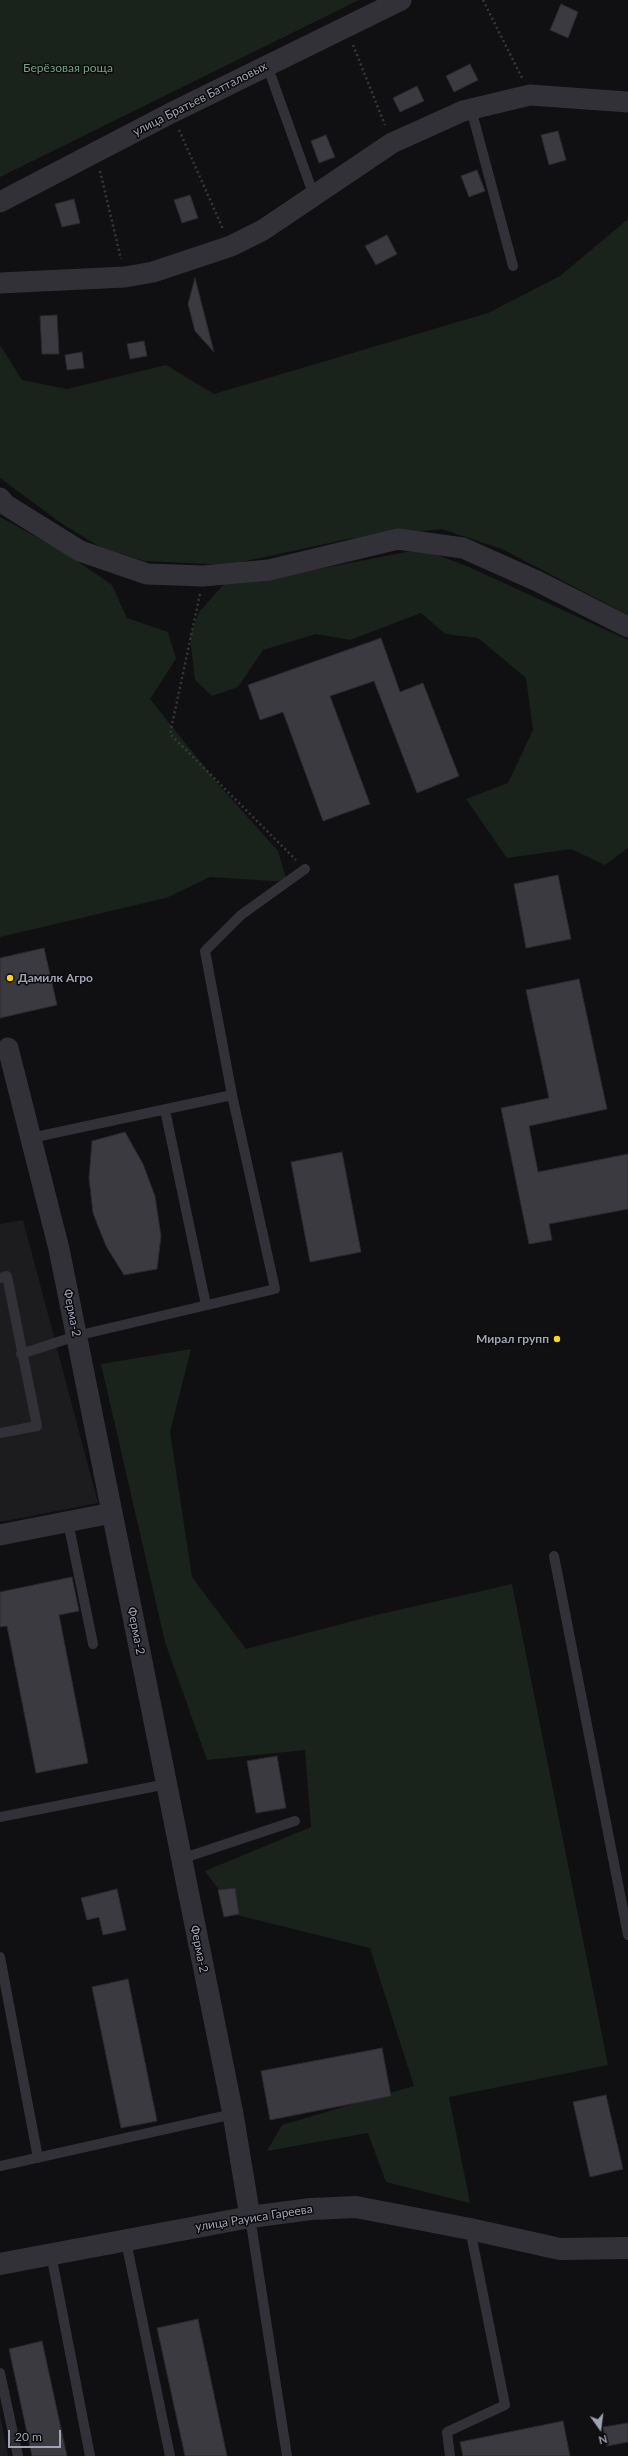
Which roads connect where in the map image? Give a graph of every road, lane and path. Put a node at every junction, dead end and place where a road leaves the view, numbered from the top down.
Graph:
1 (401, 0) edge
2 (483, 0) edge
3 (346, 27) junction
4 (266, 65) junction
5 (530, 95) junction
6 (628, 102) edge
7 (471, 110) junction
8 (171, 113) junction
9 (392, 143) junction
10 (96, 151) junction
11 (314, 196) junction
12 (0, 202) edge
13 (231, 246) junction
14 (513, 266) dead end
15 (125, 277) junction
16 (0, 283) edge
17 (0, 498) edge
18 (203, 576) junction
19 (628, 627) edge
20 (305, 869) joint
21 (8, 1048) dead end
22 (232, 1095) junction
23 (165, 1110) junction
24 (31, 1138) junction
25 (0, 1278) edge
26 (206, 1305) junction
27 (76, 1336) junction
28 (22, 1354) junction
29 (0, 1433) edge
30 (112, 1513) junction
31 (68, 1522) junction
32 (0, 1535) edge
33 (554, 1556) dead end
34 (93, 1644) dead end
35 (167, 1784) junction
36 (0, 1817) edge
37 (295, 1821) dead end
38 (181, 1859) junction
39 (628, 1935) edge
40 (0, 1957) edge
41 (233, 2114) junction
42 (38, 2158) junction
43 (0, 2166) edge
44 (250, 2217) junction
45 (470, 2229) junction
46 (126, 2241) junction
47 (628, 2248) edge
48 (51, 2254) junction
49 (0, 2264) edge
50 (0, 2373) edge
51 (18, 2456) edge
52 (90, 2456) edge
53 (170, 2456) edge
54 (287, 2456) edge
55 (450, 2456) edge

1 - 3 street, улица Братьев Батталовых
2 - 5 path
3 - 4 street, улица Братьев Батталовых
3 - 9 path
4 - 8 street, улица Братьев Батталовых
4 - 11 lane
5 - 6 street
5 - 7 street
7 - 9 street
7 - 14 lane
8 - 10 street, улица Братьев Батталовых
8 - 13 path
9 - 11 street
10 - 12 street, улица Братьев Батталовых
10 - 15 path
11 - 13 street
13 - 15 street
15 - 16 street
17 - 18 street
18 - 19 street
18 - 20 path
20 - 22 lane
21 - 24 street, Ферма-2
22 - 23 lane
22 - 26 lane
23 - 24 lane
23 - 26 lane
24 - 27 street, Ферма-2
25 - 28 lane
26 - 27 lane
27 - 28 lane
27 - 30 street, Ферма-2
28 - 29 lane
30 - 31 street
30 - 35 street, Ферма-2
31 - 32 street
31 - 34 lane
33 - 39 lane
35 - 36 lane
35 - 38 street, Ферма-2
37 - 38 lane
38 - 41 street, Ферма-2
40 - 42 lane
41 - 42 lane
41 - 44 street, Ферма-2
42 - 43 lane
44 - 45 street, улица Рауиса Гареева
44 - 46 street, улица Рауиса Гареева
44 - 54 lane
45 - 47 street, улица Рауиса Гареева
45 - 55 lane
46 - 48 street, улица Рауиса Гареева
46 - 53 lane
48 - 49 street, улица Рауиса Гареева
48 - 52 lane
50 - 51 lane

